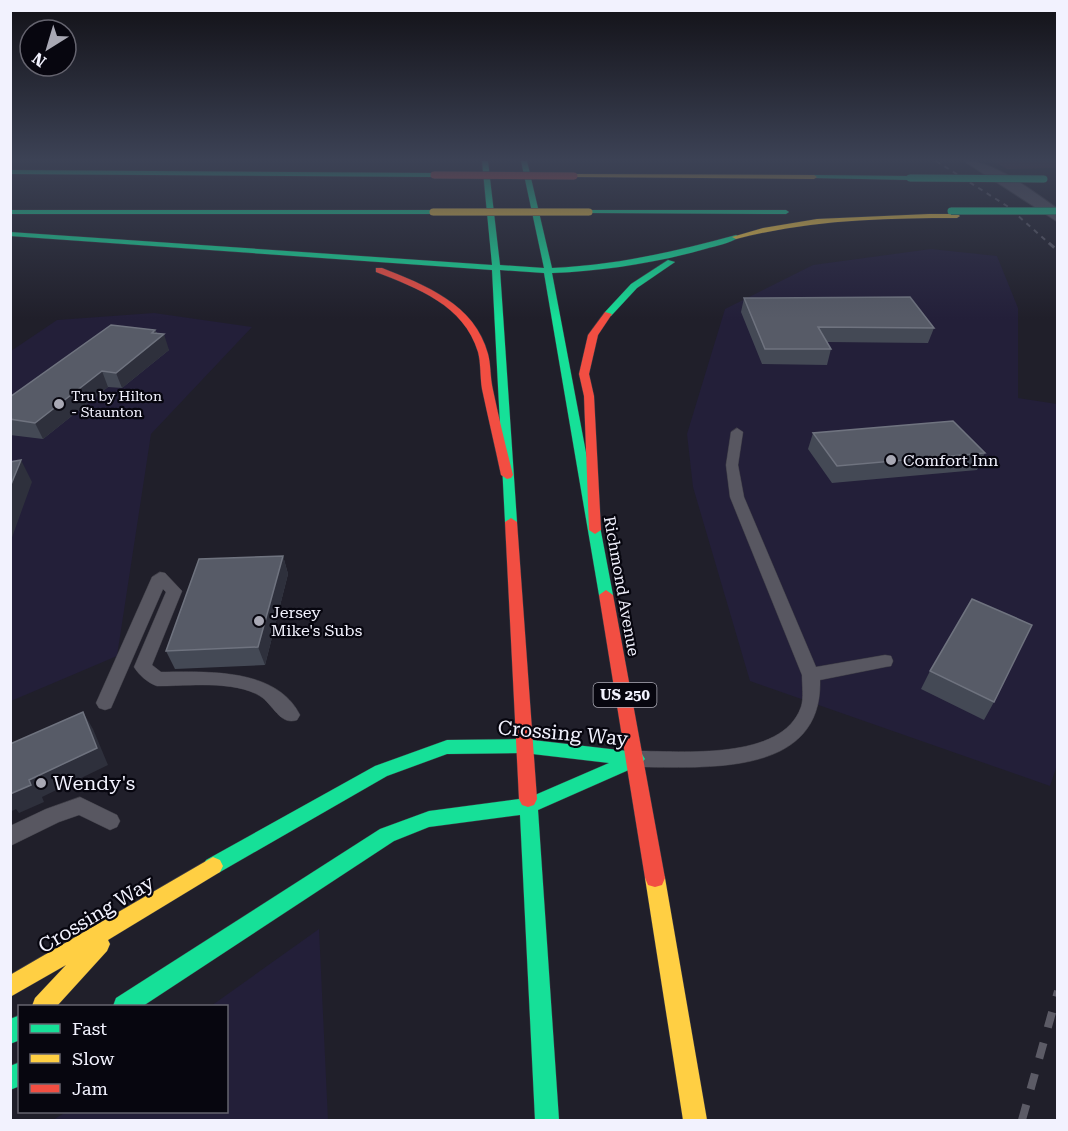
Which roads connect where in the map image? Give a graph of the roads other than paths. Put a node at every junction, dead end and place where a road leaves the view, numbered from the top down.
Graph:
1 (490, 214) edge
2 (535, 214) edge
3 (914, 214) edge
4 (954, 214) junction
5 (1058, 214) edge
6 (10, 234) edge
7 (689, 253) junction
8 (306, 256) junction
9 (496, 269) junction
10 (548, 272) junction
11 (737, 432) dead end
12 (507, 475) junction
13 (595, 530) junction
14 (885, 662) dead end
15 (811, 675) junction
16 (105, 703) dead end
17 (291, 715) dead end
18 (524, 746) junction
19 (636, 759) junction
20 (528, 806) junction
21 (110, 821) dead end
22 (10, 837) edge
23 (119, 922) junction
24 (10, 987) edge
25 (45, 1005) edge
26 (126, 1005) edge
27 (547, 1120) edge
28 (695, 1120) edge

1 - 9 main road
2 - 10 main road, US 250
3 - 4 main road, bridge
4 - 5 main road, bridge
4 - 7 main road
6 - 8 main road
7 - 10 main road
7 - 13 main road
8 - 9 main road
8 - 12 main road
9 - 10 main road
9 - 12 main road
10 - 13 main road, Richmond Avenue / US 250
11 - 15 lane
12 - 18 main road
13 - 19 main road, Richmond Avenue / US 250
14 - 15 lane
15 - 19 lane
16 - 17 lane
18 - 19 main road, Crossing Way
18 - 20 main road
18 - 23 main road, Crossing Way
19 - 20 main road, Crossing Way
19 - 28 main road, Richmond Avenue / US 250
20 - 26 main road, Crossing Way
20 - 27 main road
21 - 22 lane
23 - 24 main road, Crossing Way
23 - 25 main road

